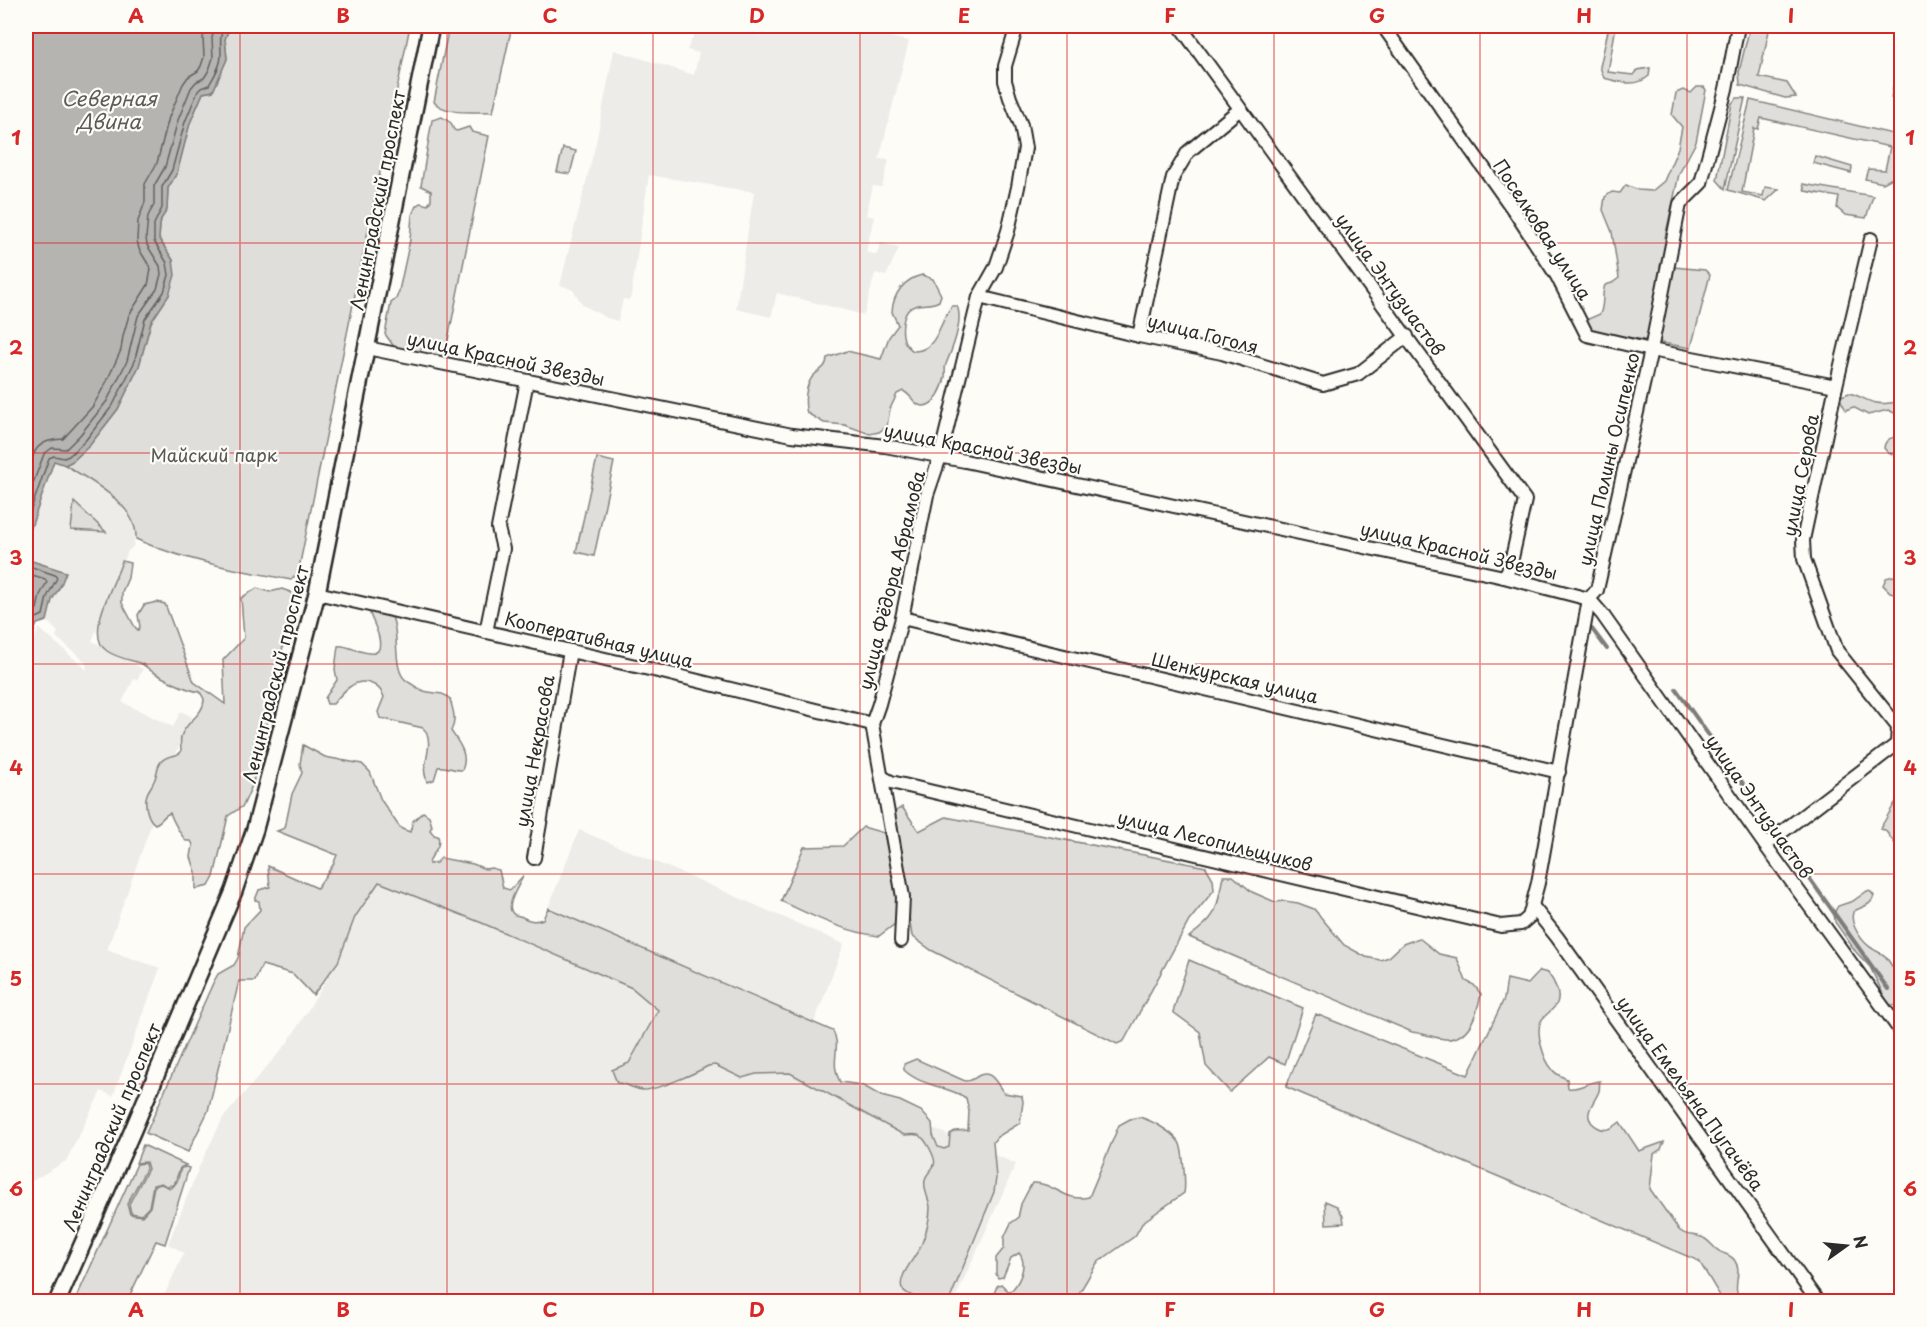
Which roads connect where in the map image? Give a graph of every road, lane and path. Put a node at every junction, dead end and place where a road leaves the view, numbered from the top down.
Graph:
1 (431, 26) edge
2 (1017, 26) edge
3 (1180, 26) edge
4 (1383, 26) edge
5 (1738, 26) edge
6 (1240, 109) junction
7 (1871, 239) dead end
8 (979, 297) junction
9 (1139, 336) junction
10 (1407, 336) junction
11 (367, 348) junction
12 (1651, 350) junction
13 (527, 381) junction
14 (1836, 386) junction
15 (940, 457) junction
16 (1504, 577) junction
17 (317, 593) junction
18 (1589, 599) junction
19 (902, 618) junction
20 (486, 632) junction
21 (570, 651) junction
22 (872, 724) junction
23 (1559, 772) junction
24 (882, 777) junction
25 (1764, 845) junction
26 (534, 858) dead end
27 (1533, 907) junction
28 (901, 941) dead end
29 (1902, 1033) edge
30 (57, 1302) edge
31 (1818, 1302) edge

1 - 11 main road, Ленинградский проспект
2 - 8 street, улица Фёдора Абрамова
3 - 6 street, улица Энтузиастов
4 - 12 street, Поселковая улица
5 - 12 street, улица Полины Осипенко
6 - 9 street
6 - 10 street, улица Энтузиастов
7 - 14 street, улица Серова
8 - 9 street, улица Гоголя
8 - 15 street, улица Фёдора Абрамова
9 - 10 street, улица Гоголя
10 - 16 street, улица Энтузиастов
11 - 13 street, улица Красной Звезды
11 - 17 main road, Ленинградский проспект
12 - 14 street, Поселковая улица
12 - 18 street, улица Полины Осипенко
13 - 15 street, улица Красной Звезды
13 - 20 street
14 - 25 street, улица Серова
15 - 16 street, улица Красной Звезды
15 - 19 street, улица Фёдора Абрамова
16 - 18 street, улица Красной Звезды
17 - 20 street, Кооперативная улица
17 - 30 main road, Ленинградский проспект
18 - 23 street, улица Полины Осипенко
18 - 25 street, улица Энтузиастов
19 - 22 street, улица Фёдора Абрамова
19 - 23 street, Шенкурская улица
20 - 21 street, Кооперативная улица
21 - 22 street, Кооперативная улица
21 - 26 street, улица Некрасова
22 - 24 street, улица Фёдора Абрамова
23 - 27 street, улица Полины Осипенко
24 - 27 street, улица Лесопильщиков
24 - 28 street, улица Фёдора Абрамова
25 - 29 street, улица Энтузиастов
27 - 31 street, улица Емельяна Пугачёва

